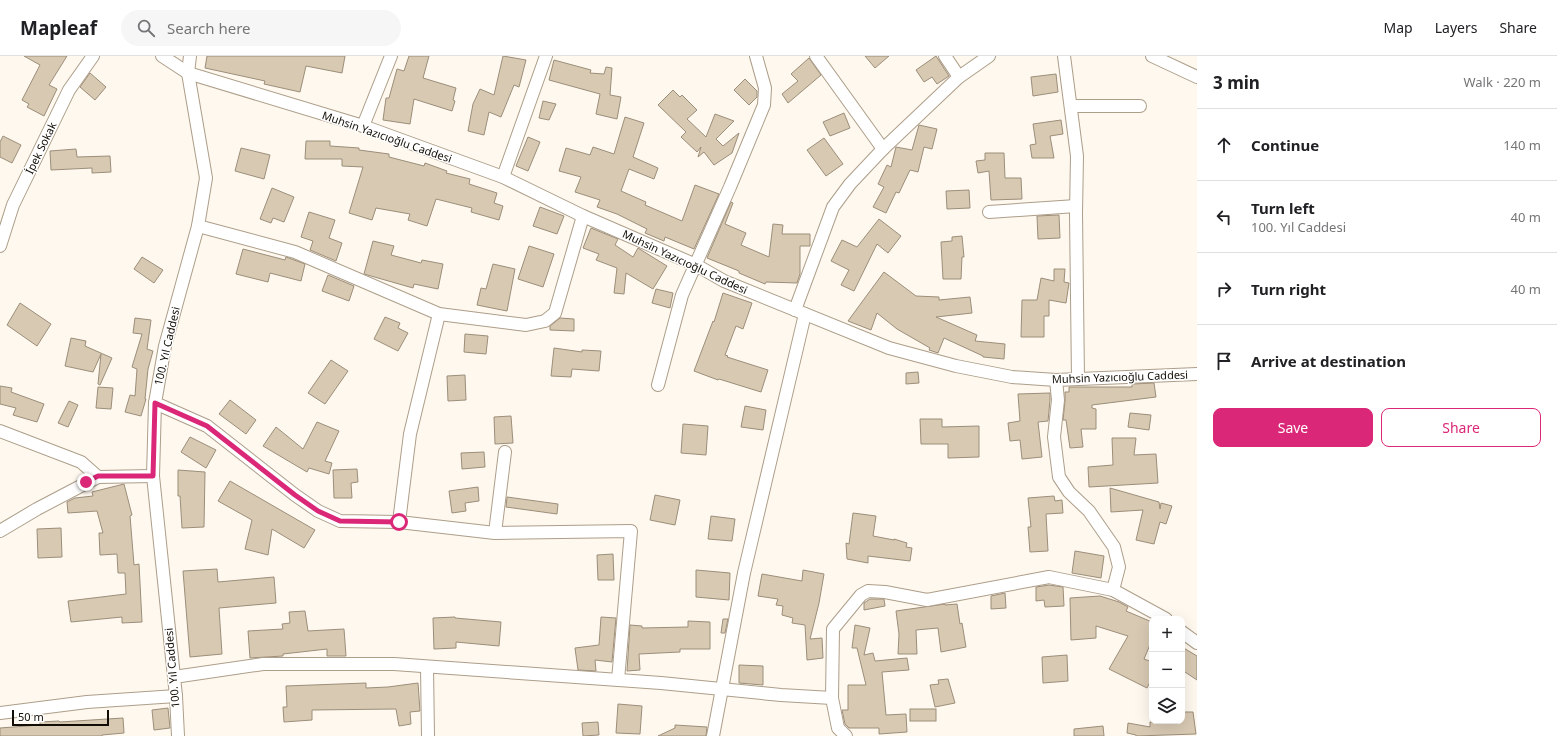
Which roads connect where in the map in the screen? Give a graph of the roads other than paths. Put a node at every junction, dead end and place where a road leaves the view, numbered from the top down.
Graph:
1 (93, 56) edge
2 (162, 56) edge
3 (190, 56) edge
4 (391, 56) edge
5 (546, 56) edge
6 (756, 56) edge
7 (816, 56) edge
8 (945, 56) edge
9 (989, 56) edge
10 (1064, 56) edge
11 (1152, 56) edge
12 (188, 73) junction
13 (958, 77) junction
14 (1197, 77) edge
15 (1071, 106) junction
16 (1140, 106) dead end
17 (363, 126) junction
18 (883, 148) junction
19 (503, 178) junction
20 (1076, 206) junction
21 (989, 212) dead end
22 (583, 216) junction
23 (198, 226) junction
24 (0, 246) edge
25 (696, 265) junction
26 (800, 312) junction
27 (439, 314) junction
28 (1197, 374) edge
29 (1078, 379) junction
30 (1056, 380) junction
31 (658, 385) dead end
32 (155, 403) junction
33 (0, 432) edge
34 (505, 452) dead end
35 (98, 476) junction
36 (153, 476) junction
37 (399, 522) junction
38 (0, 531) edge
39 (495, 533) junction
40 (1114, 590) junction
41 (1161, 616) edge
42 (1185, 634) edge
43 (1197, 643) edge
44 (427, 667) junction
45 (174, 677) junction
46 (618, 680) junction
47 (722, 689) junction
48 (176, 696) junction
49 (832, 698) junction
50 (0, 713) edge
51 (178, 736) edge
52 (428, 736) edge
53 (713, 736) edge
54 (846, 736) edge

1 - 24 street, İpek Sokak
2 - 12 street, Muhsin Yazıcıoğlu Caddesi
3 - 12 street, 100. Yıl Caddesi
4 - 17 street
5 - 19 street
6 - 25 street
7 - 18 street
8 - 13 street
9 - 13 street
10 - 15 street
11 - 14 street
12 - 17 street, Muhsin Yazıcıoğlu Caddesi
12 - 23 street, 100. Yıl Caddesi
13 - 18 street
15 - 16 street
15 - 20 street
17 - 19 street, Muhsin Yazıcıoğlu Caddesi
18 - 26 street
19 - 22 street, Muhsin Yazıcıoğlu Caddesi
20 - 21 street
20 - 29 street
22 - 25 street, Muhsin Yazıcıoğlu Caddesi
22 - 27 street
23 - 27 street
23 - 32 street, 100. Yıl Caddesi
25 - 26 street, Muhsin Yazıcıoğlu Caddesi
25 - 31 street
26 - 30 street, Muhsin Yazıcıoğlu Caddesi
26 - 47 street
27 - 37 street
28 - 29 street, Muhsin Yazıcıoğlu Caddesi
29 - 30 street, Muhsin Yazıcıoğlu Caddesi
30 - 40 street
32 - 36 street, 100. Yıl Caddesi
32 - 37 street
33 - 35 street
34 - 39 street
35 - 36 street
35 - 38 street
36 - 45 street, 100. Yıl Caddesi
37 - 39 street
39 - 46 street
40 - 41 street
40 - 49 street
42 - 43 street
44 - 45 street
44 - 46 street
44 - 52 street
45 - 48 street, 100. Yıl Caddesi
46 - 47 street
47 - 49 street
47 - 53 street
48 - 50 street
48 - 51 street, 100. Yıl Caddesi
49 - 54 street

